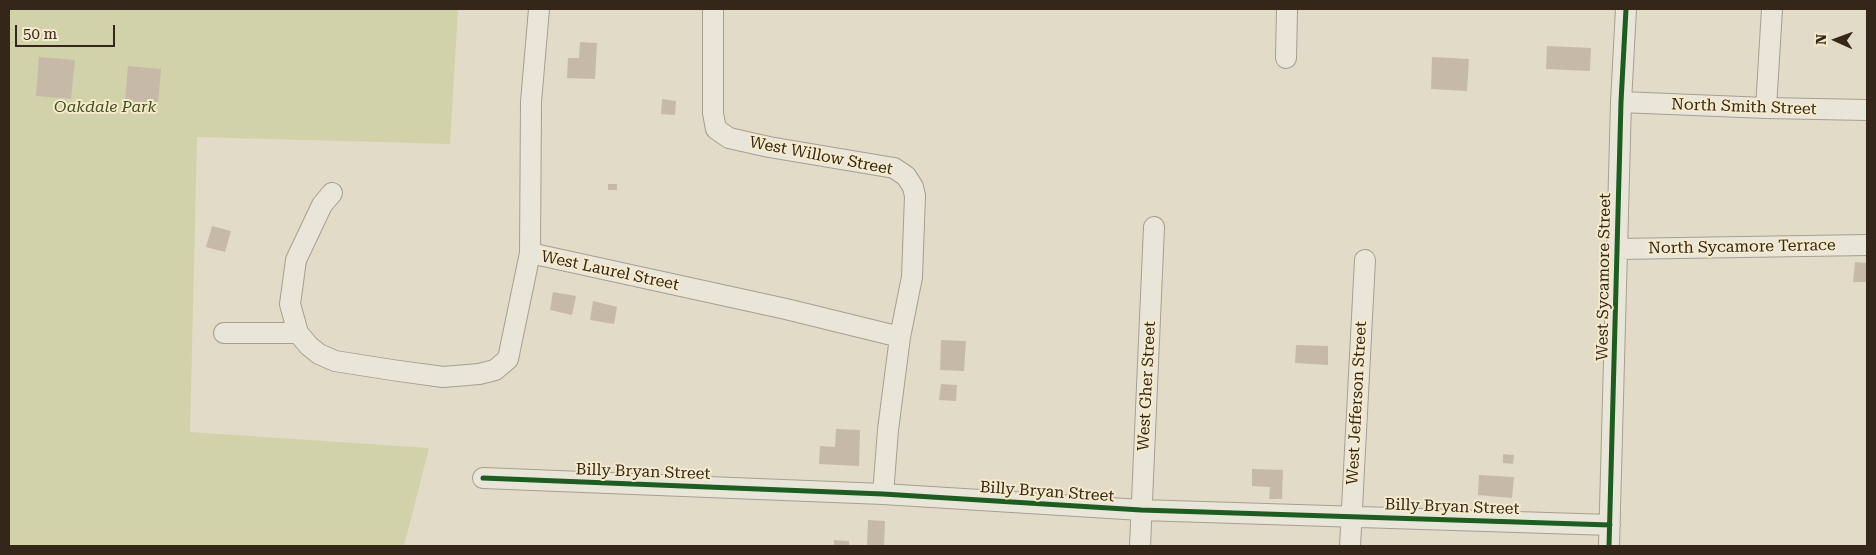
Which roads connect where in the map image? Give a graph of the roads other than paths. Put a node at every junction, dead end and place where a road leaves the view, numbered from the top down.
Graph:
1 (539, 9) edge
2 (713, 9) edge
3 (1287, 9) edge
4 (1626, 9) edge
5 (1772, 9) edge
6 (1286, 58) dead end
7 (1620, 102) junction
8 (1766, 108) junction
9 (1867, 110) edge
10 (332, 193) dead end
11 (1154, 227) dead end
12 (1867, 245) edge
13 (1617, 249) junction
14 (530, 253) junction
15 (1365, 260) dead end
16 (224, 333) dead end
17 (298, 333) junction
18 (900, 337) junction
19 (483, 478) dead end
20 (883, 494) junction
21 (1141, 510) junction
22 (1351, 517) junction
23 (1610, 525) junction
24 (1140, 546) edge
25 (1350, 546) edge
26 (1609, 546) edge

1 - 14 street, West Laurel Street
2 - 18 street, West Willow Street
3 - 6 street
4 - 7 street, West Sycamore Street
5 - 8 street
7 - 8 street, North Smith Street
7 - 13 street, West Sycamore Street
8 - 9 street, North Smith Street
10 - 17 street
11 - 21 street, West Gher Street
12 - 13 street, North Sycamore Terrace
13 - 23 street, West Sycamore Street
14 - 17 street
14 - 18 street, West Laurel Street
15 - 22 street, West Jefferson Street
16 - 17 street
18 - 20 street, West Willow Street
19 - 20 street, Billy Bryan Street
20 - 21 street, Billy Bryan Street
21 - 22 street, Billy Bryan Street
21 - 24 street, West Gher Street
22 - 23 street, Billy Bryan Street
22 - 25 street, West Jefferson Street
23 - 26 street, West Sycamore Street

